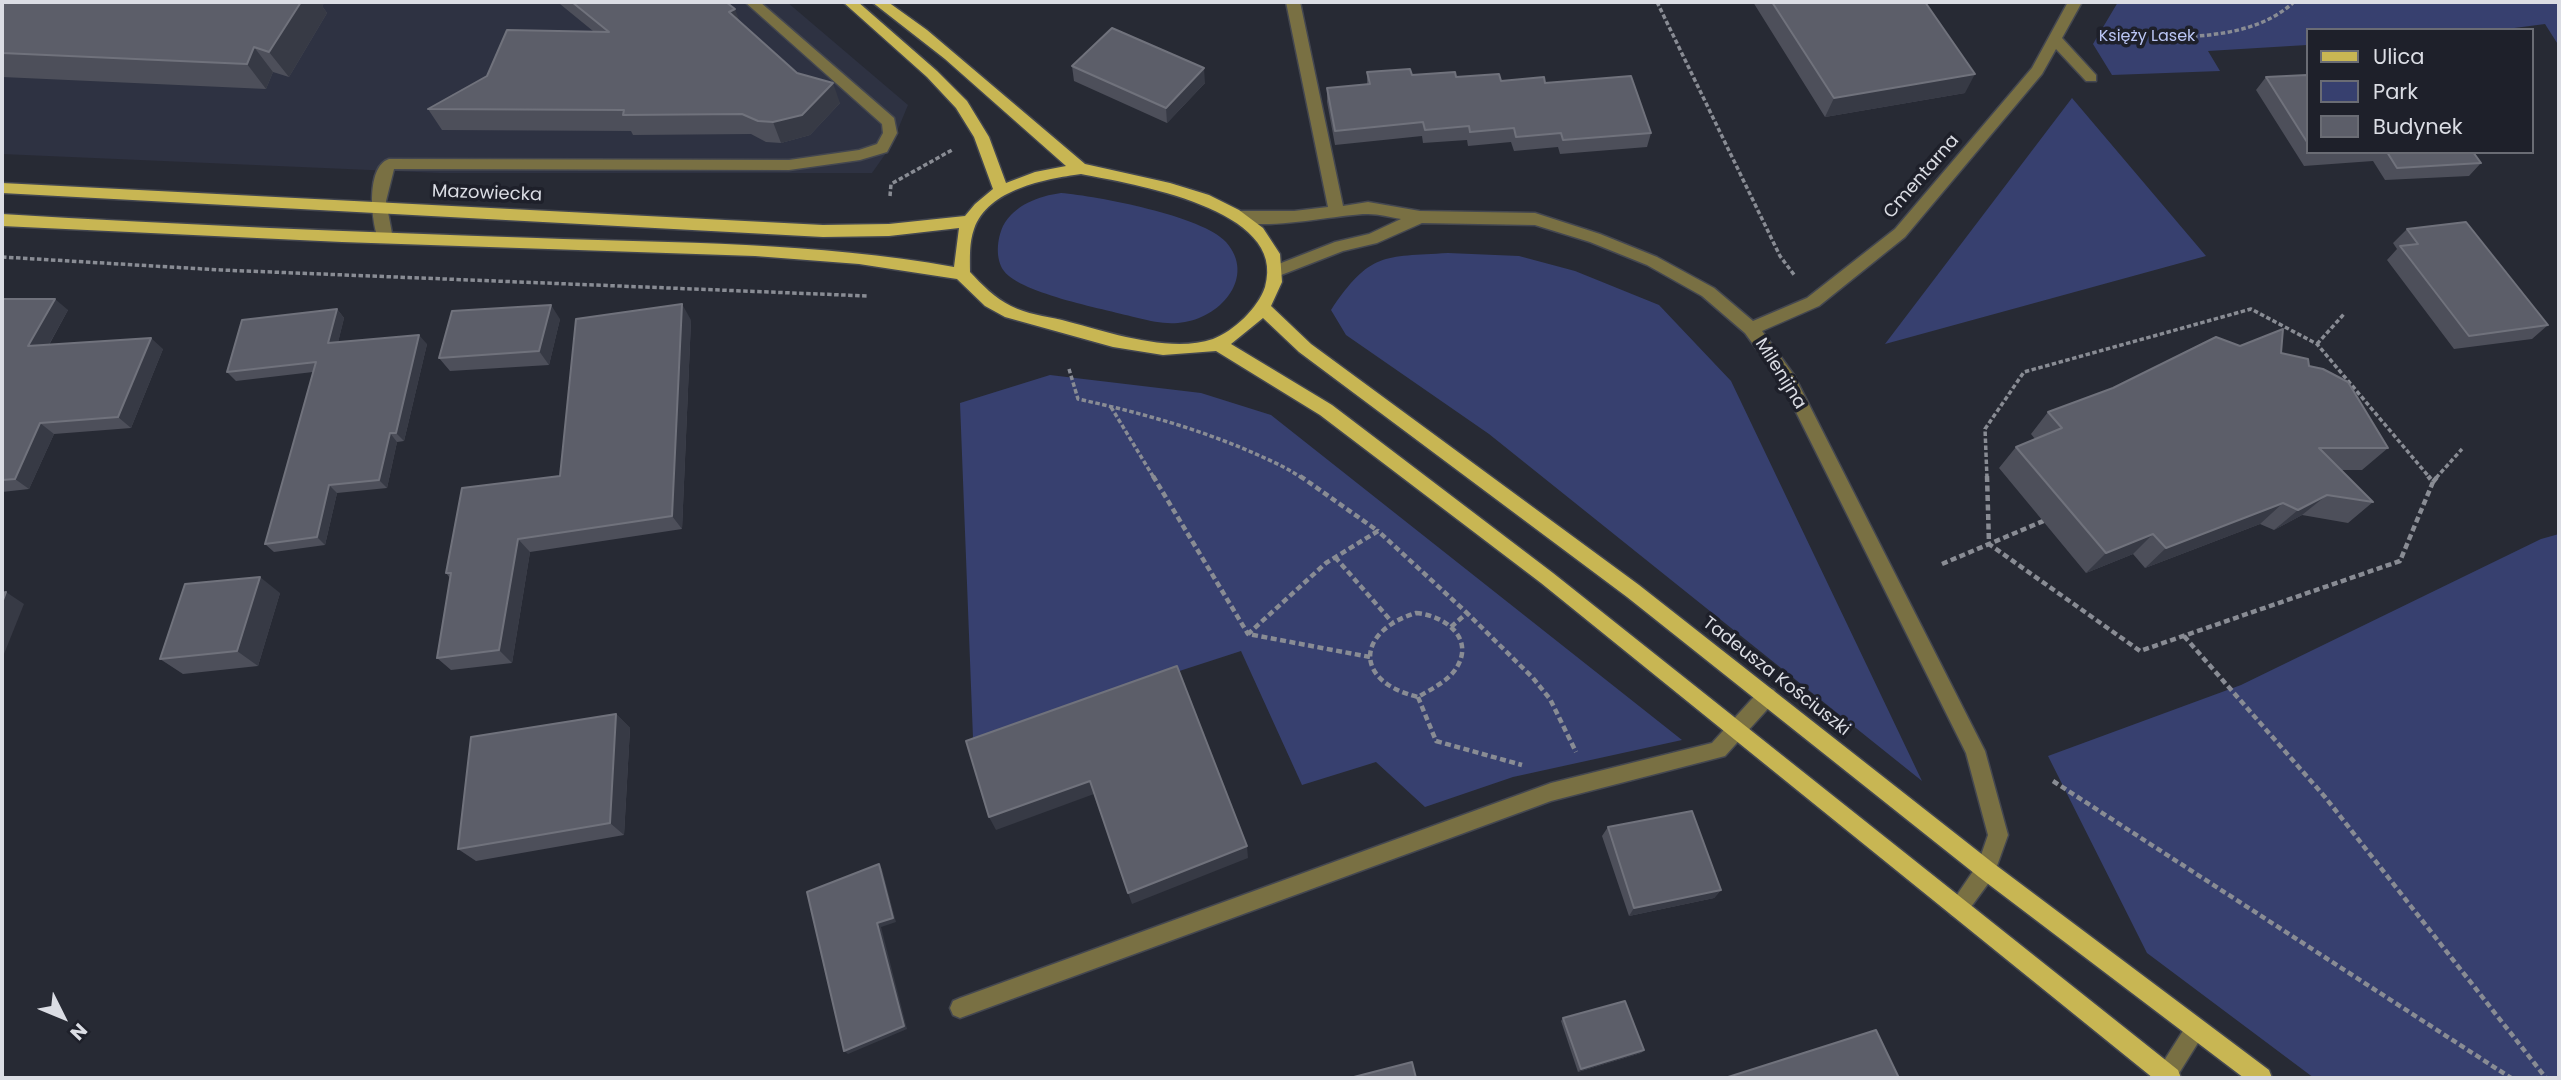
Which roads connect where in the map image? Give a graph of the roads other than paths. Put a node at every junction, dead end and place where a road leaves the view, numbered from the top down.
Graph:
1 (752, 2) edge
2 (850, 2) edge
3 (879, 2) edge
4 (1293, 2) edge
5 (2075, 2) edge
6 (2056, 38) junction
7 (2091, 78) dead end
8 (1081, 169) junction
9 (2, 188) edge
10 (1001, 191) junction
11 (376, 209) junction
12 (1336, 210) junction
13 (1241, 217) junction
14 (1420, 217) junction
15 (2, 220) edge
16 (970, 221) junction
17 (385, 239) junction
18 (1276, 271) junction
19 (962, 274) junction
20 (1264, 309) junction
21 (1751, 329) junction
22 (1218, 344) junction
23 (1767, 696) junction
24 (1737, 730) junction
25 (1986, 870) junction
26 (1958, 908) junction
27 (960, 1008) dead end
28 (2195, 1030) junction
29 (2167, 1077) edge
30 (2261, 1078) edge

1 - 11 street
2 - 10 main road
3 - 8 main road
4 - 12 street
5 - 6 street, Cmentarna
6 - 7 street
6 - 21 street, Cmentarna
8 - 10 main road
8 - 13 main road
9 - 11 main road, Mazowiecka
10 - 16 main road
11 - 16 main road, Mazowiecka
11 - 17 street
12 - 13 street, Milenijna
12 - 14 street, Milenijna
13 - 18 main road
14 - 18 street
14 - 21 street, Milenijna
15 - 17 main road
16 - 19 main road
17 - 19 main road
18 - 20 main road
19 - 22 main road
20 - 22 main road
20 - 23 main road, Tadeusza Kościuszki
21 - 25 street, Milenijna
22 - 24 main road
23 - 24 street
23 - 25 main road, Tadeusza Kościuszki
24 - 26 main road
24 - 27 street
25 - 26 street, Milenijna
25 - 28 main road, Tadeusza Kościuszki
26 - 29 main road
28 - 29 street
28 - 30 main road, Tadeusza Kościuszki

